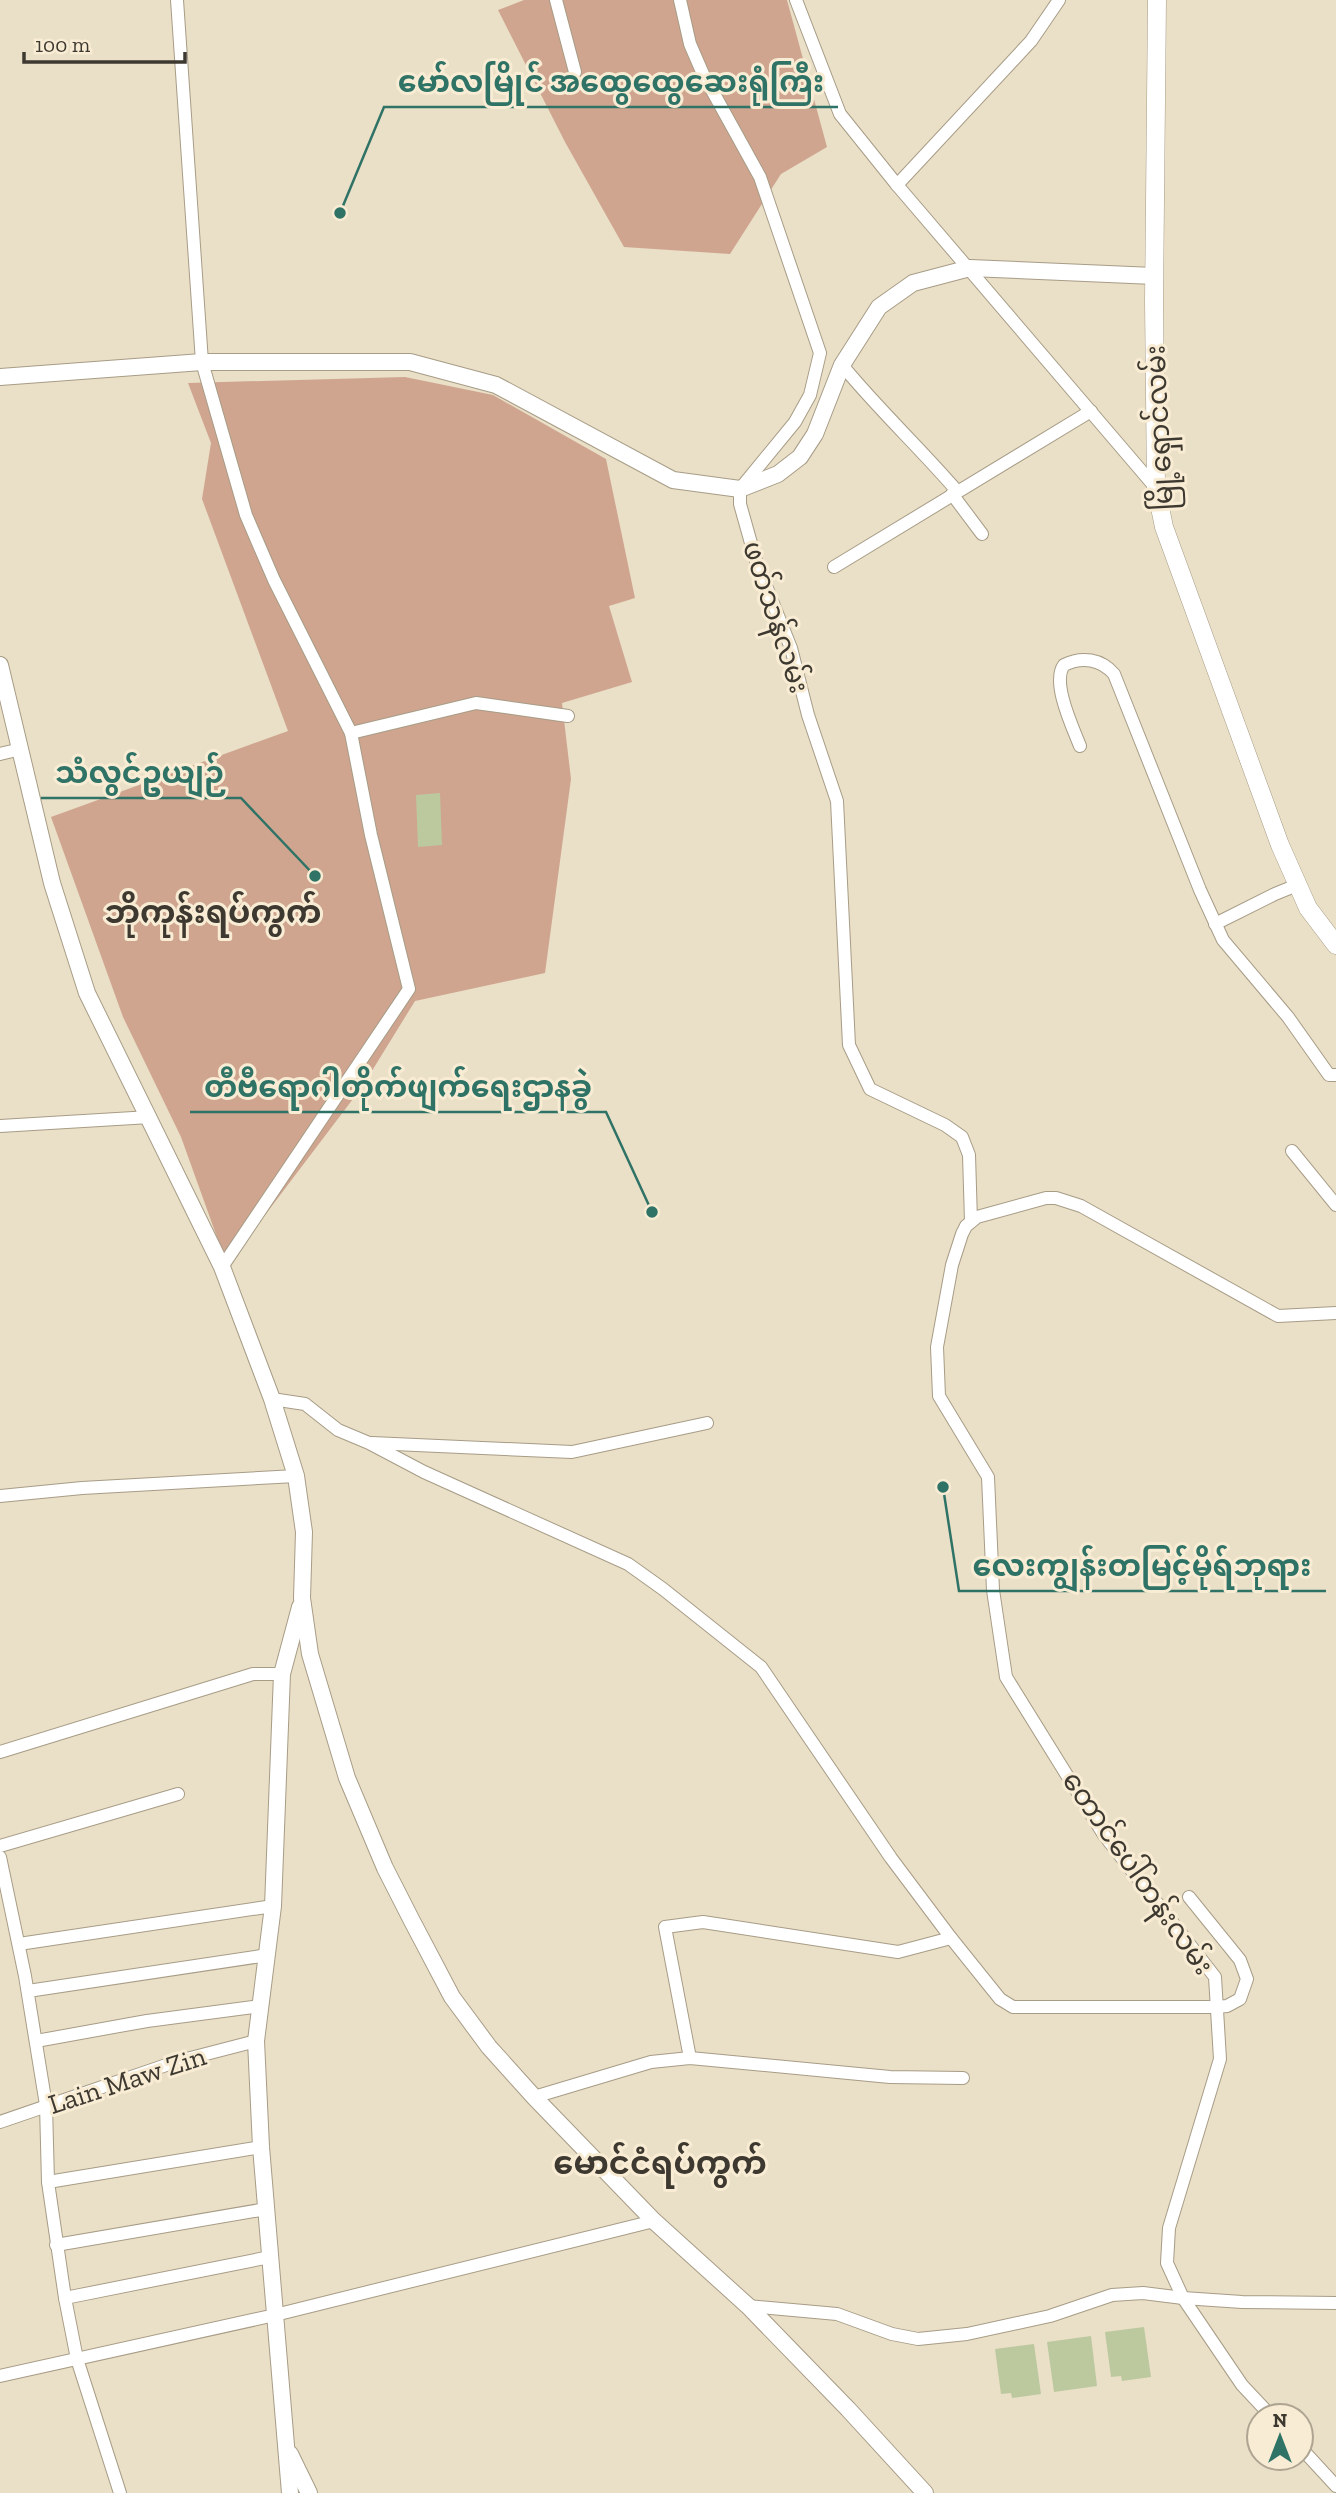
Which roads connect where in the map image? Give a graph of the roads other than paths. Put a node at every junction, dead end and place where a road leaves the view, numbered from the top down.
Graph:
1 (177, 0) edge
2 (556, 0) edge
3 (680, 0) edge
4 (796, 0) edge
5 (1059, 0) edge
6 (1157, 0) edge
7 (575, 72) dead end
8 (897, 185) junction
9 (970, 268) junction
10 (1154, 276) junction
11 (202, 362) junction
12 (842, 365) junction
13 (0, 377) edge
14 (1091, 411) junction
15 (1156, 488) junction
16 (740, 489) junction
17 (954, 493) junction
18 (982, 534) dead end
19 (834, 567) dead end
20 (0, 665) edge
21 (568, 716) dead end
22 (351, 733) junction
23 (1080, 746) dead end
24 (22, 750) junction
25 (0, 754) edge
26 (1297, 886) junction
27 (1214, 924) junction
28 (1336, 945) edge
29 (1336, 1075) edge
30 (150, 1117) junction
31 (0, 1126) edge
32 (1292, 1151) dead end
33 (1336, 1205) edge
34 (971, 1221) junction
35 (222, 1267) junction
36 (1336, 1313) edge
37 (272, 1399) junction
38 (707, 1423) dead end
39 (369, 1443) junction
40 (296, 1476) junction
41 (0, 1496) edge
42 (302, 1598) junction
43 (282, 1674) junction
44 (0, 1752) edge
45 (178, 1794) dead end
46 (0, 1846) edge
47 (0, 1857) edge
48 (1189, 1897) dead end
49 (273, 1906) junction
50 (951, 1938) junction
51 (19, 1944) junction
52 (268, 1955) junction
53 (28, 1991) junction
54 (261, 2006) junction
55 (1217, 2007) junction
56 (36, 2041) junction
57 (256, 2041) junction
58 (690, 2059) junction
59 (963, 2078) dead end
60 (534, 2097) junction
61 (46, 2105) junction
62 (0, 2122) edge
63 (261, 2147) junction
64 (48, 2182) junction
65 (266, 2209) junction
66 (654, 2221) junction
67 (56, 2245) junction
68 (270, 2257) junction
69 (65, 2298) junction
70 (1183, 2298) junction
71 (1336, 2303) edge
72 (748, 2306) junction
73 (275, 2315) junction
74 (77, 2359) junction
75 (0, 2376) edge
76 (1258, 2402) edge
77 (287, 2448) junction
78 (1315, 2463) edge
79 (1336, 2486) edge
80 (120, 2493) edge
81 (290, 2493) edge
82 (309, 2493) edge
83 (925, 2493) edge

1 - 11 street
2 - 7 street
3 - 16 street
4 - 8 street
5 - 8 street
6 - 10 highway, မြို့ရှောင်လမ်း
8 - 9 street
9 - 10 main road
9 - 12 main road
9 - 14 street
10 - 15 highway, မြို့ရှောင်လမ်း
11 - 13 main road
11 - 16 main road
11 - 22 street
12 - 16 main road
12 - 17 street
14 - 15 street
14 - 17 street
15 - 26 highway, မြို့ရှောင်လမ်း
16 - 34 street, ဖတ်သန်လမ်း
17 - 18 street
17 - 19 street
20 - 24 main road
21 - 22 street
22 - 35 street
23 - 27 street
24 - 25 street
24 - 30 main road
26 - 27 street
26 - 28 highway, မြို့ရှောင်လမ်း
27 - 29 street
30 - 31 street
30 - 35 main road
32 - 33 street
34 - 36 street
34 - 55 street, တောင်ပေါ်တန်းလမ်း
35 - 37 main road
37 - 39 street
37 - 40 main road
38 - 39 street
39 - 50 street
40 - 41 street
40 - 42 main road
42 - 43 main road
42 - 60 main road
43 - 44 street
43 - 49 main road
45 - 46 street
47 - 51 street
48 - 55 street
49 - 51 street
49 - 52 main road
50 - 55 street
50 - 58 street
51 - 53 street
52 - 53 street
52 - 54 main road
53 - 56 street
54 - 56 street
54 - 57 main road
55 - 70 street, တောင်ပေါ်တန်းလမ်း
56 - 61 street
57 - 61 street, Lain Maw Zin
57 - 63 main road
58 - 59 street
58 - 60 street
60 - 66 main road
61 - 62 street, Lain Maw Zin
61 - 64 street
63 - 64 street
63 - 65 main road
64 - 67 street
65 - 67 street
65 - 68 main road
66 - 72 main road
66 - 73 street
67 - 69 street
68 - 69 street
68 - 73 main road
69 - 74 street
70 - 71 street
70 - 72 street
70 - 76 street, တောင်ပေါ်တန်းလမ်း
72 - 83 main road
73 - 74 street
73 - 77 main road
74 - 75 street
74 - 80 street
77 - 81 main road
77 - 82 main road
78 - 79 street

